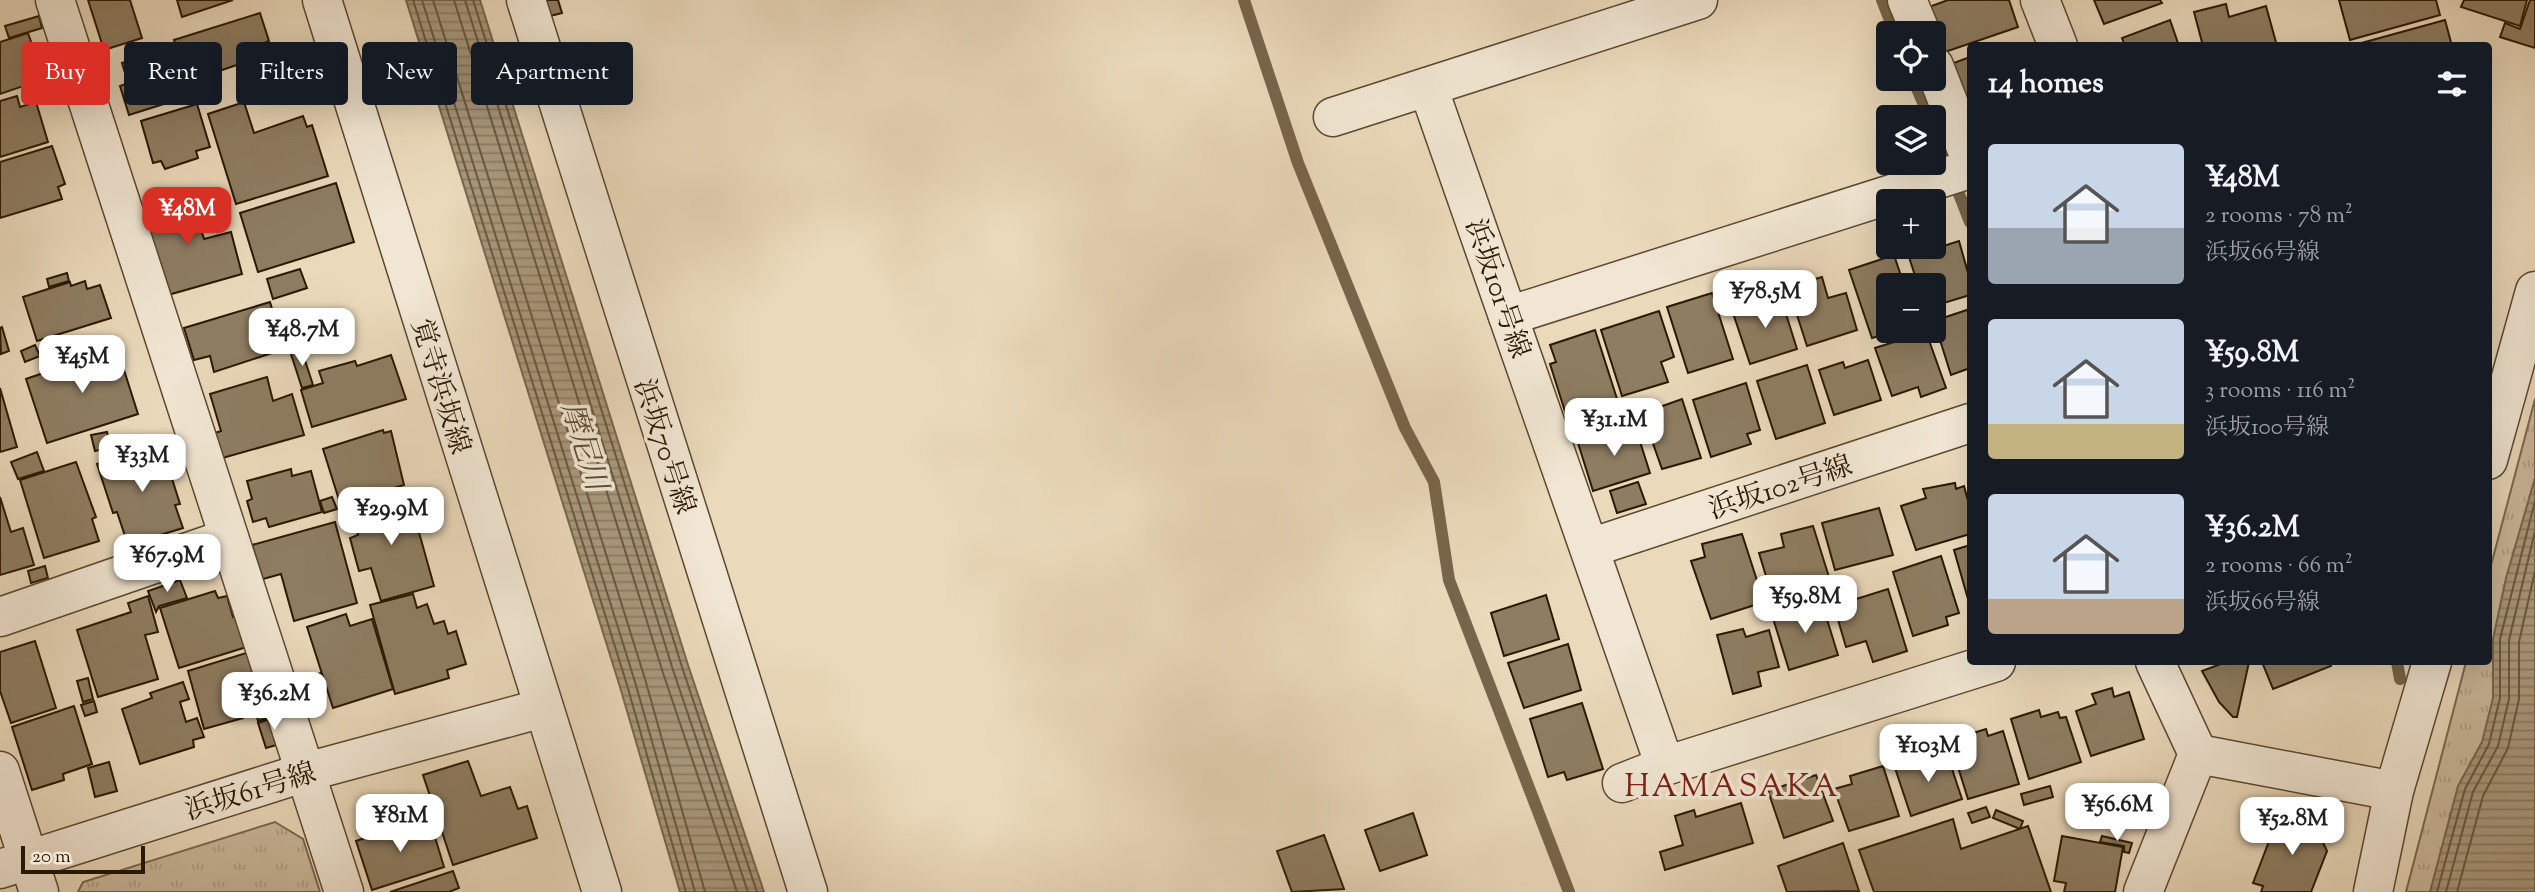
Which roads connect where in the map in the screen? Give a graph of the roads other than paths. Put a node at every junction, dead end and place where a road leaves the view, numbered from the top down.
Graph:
1 (55, 0) edge
2 (322, 0) edge
3 (526, 0) edge
4 (1698, 0) edge
5 (1907, 0) edge
6 (2040, 0) edge
7 (1916, 21) edge
8 (2056, 42) edge
9 (1429, 87) junction
10 (1944, 91) edge
11 (1333, 117) dead end
12 (1967, 150) edge
13 (1967, 170) edge
14 (2535, 291) edge
15 (1508, 316) junction
16 (1967, 424) edge
17 (2492, 446) edge
18 (229, 538) junction
19 (1590, 548) junction
20 (0, 617) edge
21 (1986, 665) edge
22 (2156, 665) edge
23 (2431, 665) edge
24 (543, 709) junction
25 (2198, 754) junction
26 (1665, 766) junction
27 (0, 771) edge
28 (306, 772) junction
29 (1622, 783) dead end
30 (2394, 791) junction
31 (23, 874) edge
32 (344, 892) edge
33 (602, 892) edge
34 (808, 892) edge
35 (2143, 892) edge
36 (2373, 892) edge

1 - 18 street
2 - 24 street, 覚寺浜坂線
3 - 34 street, 浜坂70号線
4 - 9 street
5 - 7 street
6 - 8 street
9 - 11 street
9 - 15 street, 浜坂101号線
10 - 12 street
13 - 15 street
14 - 17 street
15 - 19 street, 浜坂101号線
16 - 19 street, 浜坂102号線
18 - 20 street
18 - 28 street
19 - 26 street, 浜坂101号線
21 - 26 street
22 - 25 street
23 - 30 street
24 - 28 street, 浜坂61号線
24 - 33 street, 覚寺浜坂線
25 - 30 street
25 - 35 street
26 - 29 street
27 - 31 street
28 - 31 street, 浜坂61号線
28 - 32 street
30 - 36 street

